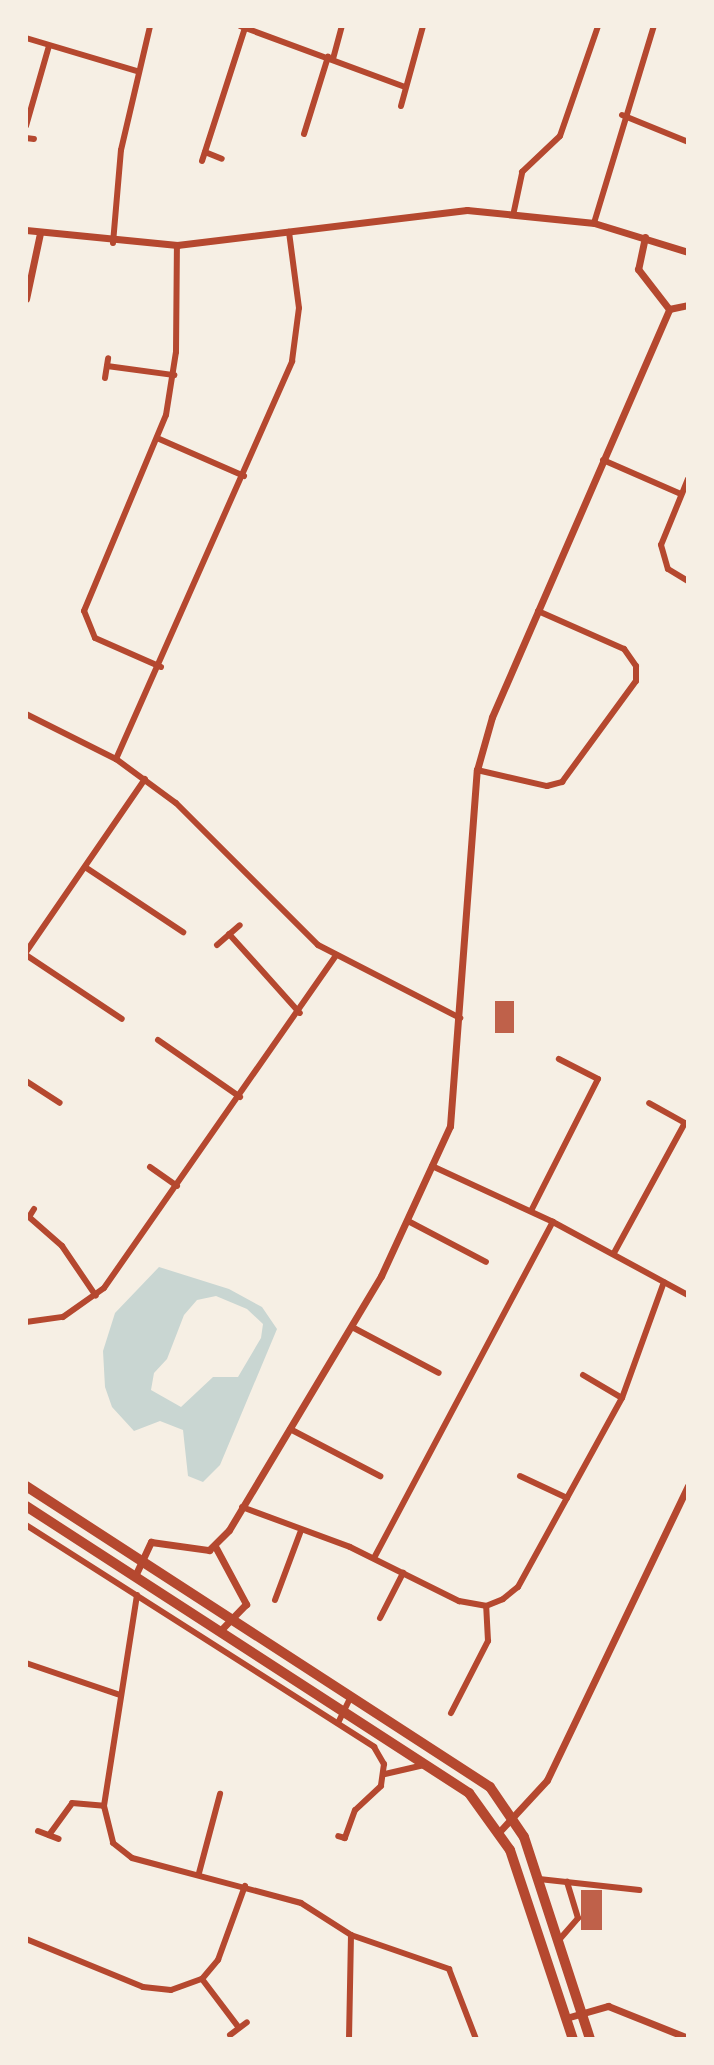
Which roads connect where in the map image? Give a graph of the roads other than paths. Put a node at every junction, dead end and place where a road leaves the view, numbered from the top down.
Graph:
1 (150, 26) edge
2 (342, 26) edge
3 (423, 26) edge
4 (598, 26) edge
5 (654, 26) edge
6 (243, 27) edge
7 (26, 38) edge
8 (49, 46) junction
9 (331, 58) junction
10 (137, 71) junction
11 (405, 87) junction
12 (401, 106) dead end
13 (622, 115) junction
14 (26, 126) edge
15 (304, 134) dead end
16 (688, 142) edge
17 (205, 152) junction
18 (222, 159) dead end
19 (202, 161) dead end
20 (514, 211) junction
21 (594, 223) junction
22 (26, 230) edge
23 (289, 232) junction
24 (40, 233) junction
25 (645, 237) junction
26 (113, 243) junction
27 (177, 245) junction
28 (688, 252) edge
29 (26, 299) edge
30 (688, 305) edge
31 (669, 309) junction
32 (108, 358) dead end
33 (107, 366) junction
34 (174, 375) junction
35 (105, 378) dead end
36 (157, 438) junction
37 (603, 460) junction
38 (244, 476) junction
39 (688, 479) edge
40 (681, 494) junction
41 (688, 581) edge
42 (538, 611) junction
43 (161, 667) junction
44 (26, 714) edge
45 (116, 759) junction
46 (477, 770) junction
47 (145, 779) junction
48 (85, 867) junction
49 (240, 925) dead end
50 (183, 932) dead end
51 (229, 934) junction
52 (217, 945) dead end
53 (26, 953) edge
54 (336, 955) junction
55 (300, 1013) junction
56 (122, 1019) dead end
57 (462, 1019) junction
58 (158, 1040) dead end
59 (559, 1059) dead end
60 (26, 1081) edge
61 (240, 1097) junction
62 (60, 1103) dead end
63 (649, 1103) dead end
64 (432, 1166) junction
65 (150, 1167) dead end
66 (177, 1186) junction
67 (34, 1209) dead end
68 (531, 1211) junction
69 (28, 1218) edge
70 (408, 1221) junction
71 (553, 1222) junction
72 (614, 1253) junction
73 (486, 1262) dead end
74 (664, 1282) junction
75 (96, 1296) junction
76 (688, 1296) edge
77 (26, 1322) edge
78 (352, 1327) junction
79 (439, 1373) dead end
80 (583, 1375) dead end
81 (622, 1398) junction
82 (290, 1429) junction
83 (380, 1476) dead end
84 (520, 1476) dead end
85 (26, 1486) edge
86 (688, 1486) edge
87 (567, 1498) junction
88 (26, 1506) edge
89 (242, 1507) junction
90 (26, 1525) edge
91 (300, 1533) junction
92 (216, 1548) junction
93 (103, 1555) junction
94 (139, 1558) junction
95 (374, 1558) junction
96 (94, 1568) junction
97 (402, 1573) junction
98 (135, 1576) junction
99 (137, 1595) junction
100 (275, 1600) dead end
101 (486, 1606) junction
102 (380, 1618) dead end
103 (237, 1620) junction
104 (221, 1630) junction
105 (26, 1663) edge
106 (352, 1693) junction
107 (120, 1695) junction
108 (345, 1709) junction
109 (451, 1713) dead end
110 (338, 1723) junction
111 (430, 1764) junction
112 (385, 1774) junction
113 (220, 1794) dead end
114 (104, 1806) junction
115 (515, 1819) junction
116 (38, 1831) dead end
117 (500, 1831) junction
118 (49, 1835) junction
119 (338, 1836) dead end
120 (59, 1839) dead end
121 (199, 1873) junction
122 (539, 1879) junction
123 (567, 1882) junction
124 (245, 1886) junction
125 (639, 1890) dead end
126 (351, 1935) junction
127 (26, 1938) edge
128 (559, 1940) junction
129 (202, 1979) junction
130 (582, 2012) junction
131 (566, 2018) junction
132 (247, 2022) dead end
133 (239, 2028) junction
134 (230, 2035) dead end
135 (688, 2038) edge
136 (349, 2039) edge
137 (476, 2039) edge
138 (573, 2039) edge
139 (590, 2039) edge

1 - 10 street
2 - 9 street
3 - 11 street
4 - 20 street
5 - 13 street
6 - 9 street
6 - 17 street
7 - 8 street
8 - 10 street
8 - 14 street
9 - 11 street
9 - 15 street
10 - 26 street
11 - 12 street
13 - 16 street
13 - 21 street
17 - 18 street
17 - 19 street
20 - 21 street
20 - 23 street
21 - 25 street
22 - 24 street
23 - 27 street
23 - 38 street
24 - 26 street
24 - 29 street
25 - 28 street
25 - 31 street
26 - 27 street
27 - 34 street
30 - 31 street
31 - 37 street
32 - 33 street
33 - 34 street
33 - 35 street
34 - 36 street
36 - 38 street
36 - 43 street
37 - 40 street
37 - 42 street
38 - 43 street
39 - 40 street
40 - 41 street
42 - 46 street
42 - 46 street
43 - 45 street
44 - 45 street
45 - 47 street
46 - 57 street
47 - 48 street
47 - 54 street
48 - 50 street
48 - 53 street
49 - 51 street
51 - 52 street
51 - 55 street
53 - 56 street
54 - 55 street
54 - 57 street
55 - 61 street
57 - 64 street
58 - 61 street
59 - 68 street
60 - 62 street
61 - 66 street
63 - 72 street
64 - 68 street
64 - 70 street
65 - 66 street
66 - 75 street
67 - 69 street
68 - 71 street
69 - 75 street
70 - 73 street
70 - 78 street
71 - 72 street
71 - 95 street
72 - 74 street
74 - 76 street
74 - 81 street
75 - 77 street
78 - 79 street
78 - 82 street
80 - 81 street
81 - 87 street
82 - 83 street
82 - 89 street
84 - 87 street
85 - 94 highway
86 - 115 street
87 - 101 street
88 - 93 highway
89 - 91 street
89 - 92 street
90 - 96 street
91 - 95 street
91 - 100 street
92 - 94 street
92 - 103 street
93 - 96 street
93 - 98 highway
94 - 98 street
94 - 103 highway
95 - 97 street
96 - 99 street
97 - 101 street
97 - 102 street
98 - 104 highway
99 - 107 street
99 - 110 street
101 - 109 street
103 - 104 street
103 - 106 highway
104 - 108 highway
105 - 107 street
106 - 108 street
106 - 115 highway
107 - 114 street
108 - 110 street
108 - 111 highway
110 - 112 street
111 - 112 street
111 - 117 highway
112 - 119 street
113 - 121 street
114 - 118 street
114 - 121 street
115 - 117 street
115 - 122 highway
116 - 118 street
117 - 131 highway
118 - 120 street
121 - 124 street
122 - 123 street
122 - 128 highway
123 - 125 street
123 - 128 street
124 - 126 street
124 - 129 street
126 - 136 street
126 - 137 street
127 - 129 street
128 - 130 highway
129 - 133 street
130 - 131 street
130 - 135 street
130 - 139 highway
131 - 138 highway
132 - 133 street
133 - 134 street

